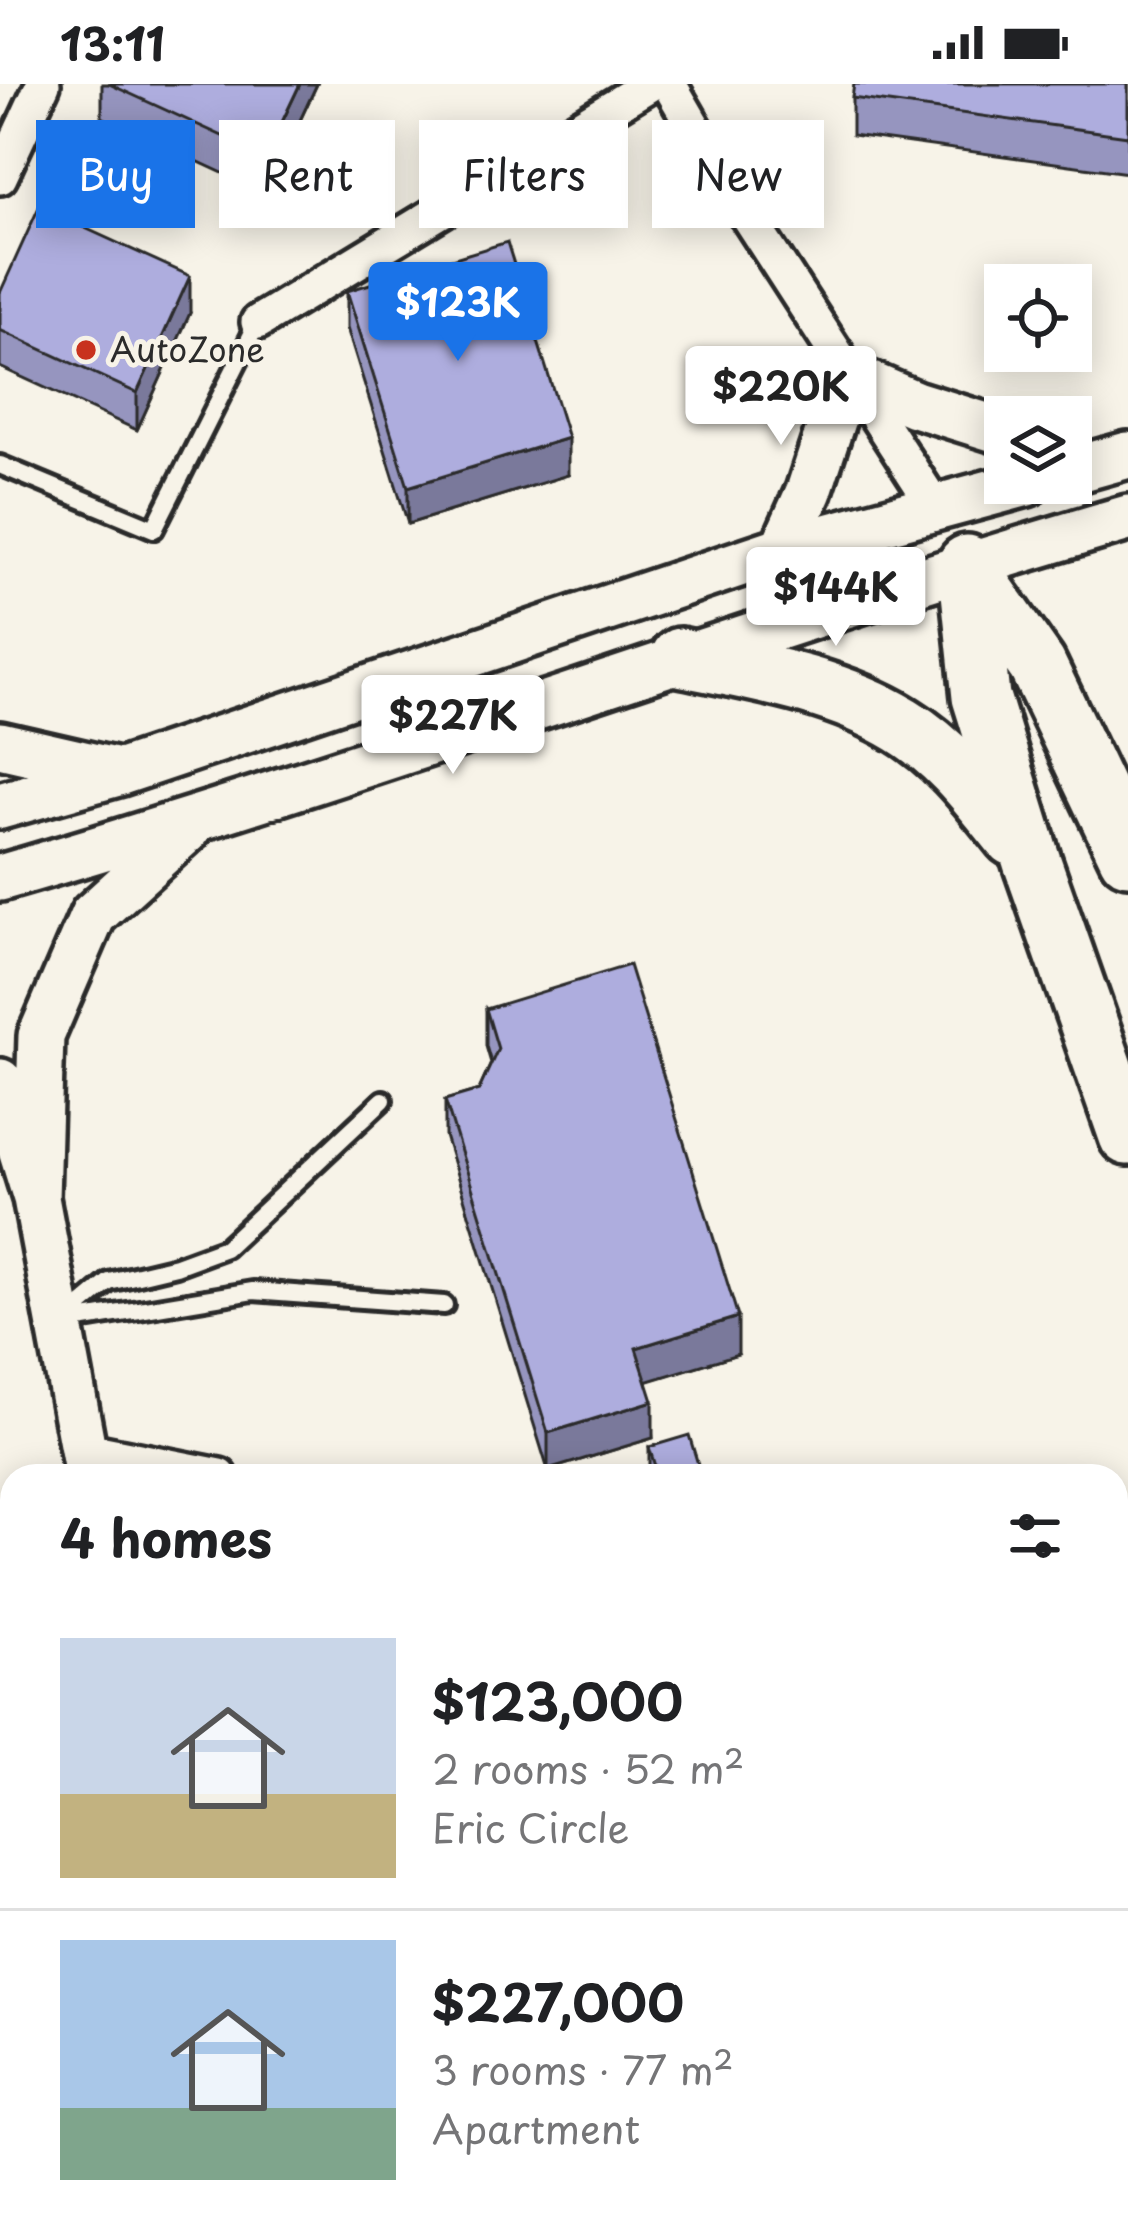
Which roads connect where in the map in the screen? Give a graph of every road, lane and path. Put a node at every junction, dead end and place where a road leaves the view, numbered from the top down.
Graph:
1 (43, 84) edge
2 (650, 84) edge
3 (669, 84) edge
4 (0, 177) edge
5 (258, 322) joint
6 (848, 375) junction
7 (984, 425) edge
8 (1092, 446) edge
9 (1128, 453) edge
10 (0, 464) edge
11 (1092, 464) edge
12 (984, 495) edge
13 (936, 508) junction
14 (1128, 518) edge
15 (783, 549) junction
16 (967, 564) junction
17 (680, 657) junction
18 (0, 745) edge
19 (121, 772) junction
20 (0, 806) edge
21 (199, 820) junction
22 (1128, 856) edge
23 (1032, 862) junction
24 (0, 878) edge
25 (0, 1082) edge
26 (383, 1100) dead end
27 (1128, 1136) edge
28 (0, 1153) edge
29 (36, 1198) junction
30 (444, 1305) dead end
31 (60, 1324) junction
32 (86, 1462) edge

1 - 4 street
2 - 5 street
3 - 6 street
5 - 10 lane
6 - 7 main road
6 - 13 street
6 - 15 main road
8 - 9 main road
9 - 11 main road
12 - 13 main road
13 - 15 main road
13 - 16 main road
14 - 16 main road
15 - 19 main road
16 - 17 main road
16 - 22 highway
16 - 23 highway
17 - 21 main road
17 - 23 highway
18 - 19 main road
19 - 20 main road
21 - 24 main road
21 - 29 main road
23 - 27 highway
25 - 29 main road
26 - 31 lane
28 - 29 main road
29 - 31 main road
30 - 31 lane
31 - 32 main road

